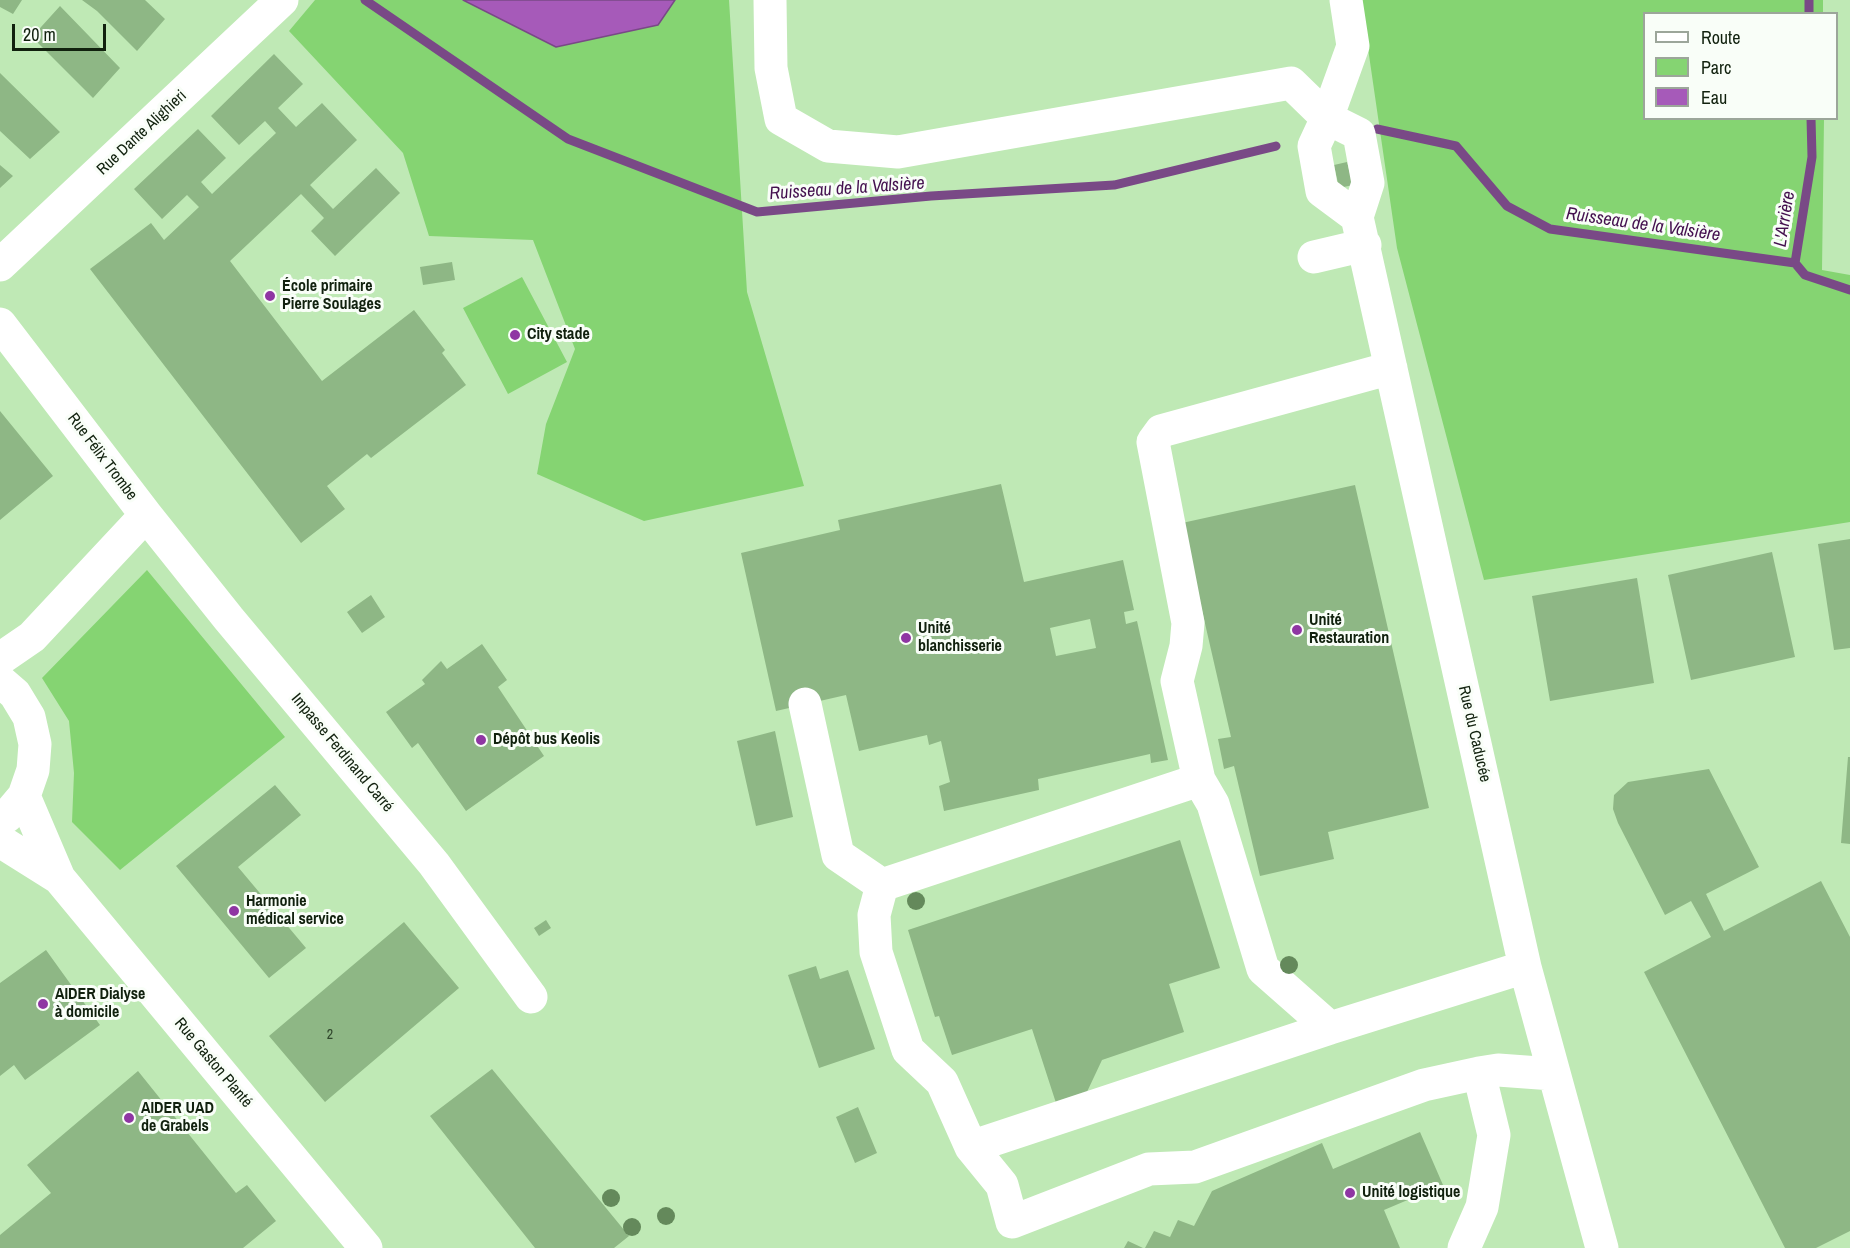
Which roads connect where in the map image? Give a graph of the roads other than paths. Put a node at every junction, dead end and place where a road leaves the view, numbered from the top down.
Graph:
1 (282, 0) edge
2 (770, 0) edge
3 (1346, 0) edge
4 (1328, 118) junction
5 (1361, 231) junction
6 (1314, 257) dead end
7 (0, 265) edge
8 (0, 324) edge
9 (1391, 368) junction
10 (146, 515) junction
11 (32, 637) junction
12 (0, 659) edge
13 (8, 688) edge
14 (806, 704) dead end
15 (1199, 780) junction
16 (24, 796) junction
17 (0, 821) edge
18 (0, 841) edge
19 (59, 878) junction
20 (882, 885) junction
21 (1525, 967) junction
22 (531, 997) dead end
23 (1330, 1028) junction
24 (1479, 1073) junction
25 (1553, 1074) junction
26 (971, 1147) junction
27 (366, 1248) edge
28 (1464, 1248) edge
29 (1602, 1248) edge

1 - 7 street, Rue Dante Alighieri
2 - 4 street
3 - 4 street
4 - 5 street
4 - 5 street
5 - 6 street
5 - 9 street, Rue du Caducée
8 - 10 street, Rue Félix Trombe
9 - 15 street
9 - 21 street, Rue du Caducée
10 - 11 street, Rue Félix Trombe
10 - 22 street, Impasse Ferdinand Carré
11 - 12 street, Rue Félix Trombe
11 - 13 street, Rue Félix Trombe
13 - 16 street
14 - 20 street
15 - 20 street
15 - 23 street
16 - 17 street
16 - 19 street, Rue Gaston Planté
18 - 19 street, Rue Gaston Planté
19 - 27 street, Rue Gaston Planté
20 - 26 street
21 - 23 street
21 - 25 street, Rue du Caducée
23 - 26 street
24 - 25 street
24 - 26 street
24 - 28 street
25 - 29 street, Rue du Caducée

